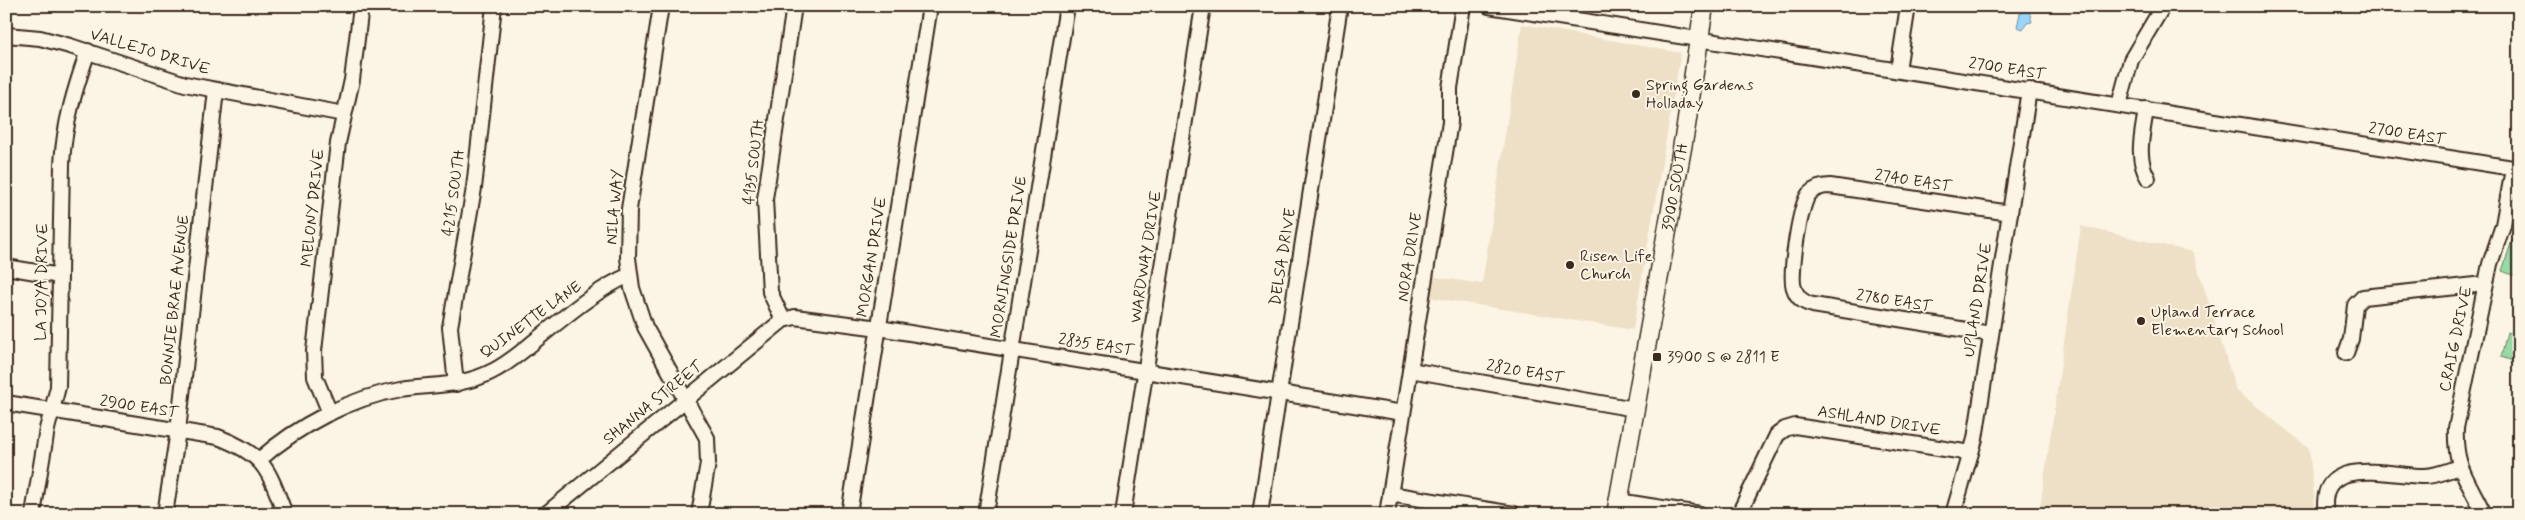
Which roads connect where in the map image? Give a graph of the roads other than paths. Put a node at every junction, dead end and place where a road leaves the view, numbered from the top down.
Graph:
1 (361, 6) edge
2 (494, 6) edge
3 (661, 6) edge
4 (794, 6) edge
5 (930, 6) edge
6 (1067, 6) edge
7 (1204, 6) edge
8 (1340, 6) edge
9 (1463, 6) edge
10 (1489, 6) edge
11 (1704, 6) edge
12 (1908, 6) edge
13 (2163, 6) edge
14 (6, 35) edge
15 (1699, 39) junction
16 (88, 52) junction
17 (1898, 70) junction
18 (216, 90) junction
19 (2029, 90) junction
20 (2119, 105) junction
21 (2146, 109) junction
22 (344, 114) junction
23 (2516, 169) edge
24 (2148, 178) dead end
25 (2010, 213) junction
26 (6, 267) edge
27 (630, 275) junction
28 (60, 276) junction
29 (2486, 284) junction
30 (1796, 294) joint
31 (783, 320) junction
32 (879, 328) junction
33 (1990, 334) junction
34 (1012, 349) junction
35 (2346, 353) dead end
36 (1410, 370) junction
37 (1145, 371) junction
38 (456, 384) junction
39 (1279, 393) junction
40 (684, 400) junction
41 (6, 404) edge
42 (1635, 409) junction
43 (52, 411) junction
44 (1403, 412) junction
45 (330, 413) junction
46 (178, 431) junction
47 (1971, 453) junction
48 (260, 460) junction
49 (2459, 467) junction
50 (1390, 494) junction
51 (1617, 507) edge
52 (33, 514) edge
53 (165, 514) edge
54 (285, 514) edge
55 (546, 514) edge
56 (699, 514) edge
57 (849, 514) edge
58 (986, 514) edge
59 (1123, 514) edge
60 (1260, 514) edge
61 (1387, 514) edge
62 (1514, 514) edge
63 (1700, 514) edge
64 (1739, 514) edge
65 (1953, 514) edge
66 (2326, 514) edge
67 (2484, 514) edge

1 - 22 street, MELONY DRIVE
2 - 38 street, 4215 SOUTH
3 - 27 street, NILA WAY
4 - 31 street, 4135 SOUTH
5 - 32 street, MORGAN DRIVE
6 - 34 street, MORNINGSIDE DRIVE
7 - 37 street, WARDWAY DRIVE
8 - 39 street, DELSA DRIVE
9 - 36 street, NORA DRIVE
10 - 15 street, 2700 EAST
11 - 15 main road, 3900 SOUTH
12 - 17 street
13 - 20 street
14 - 16 street, VALLEJO DRIVE
15 - 17 street, 2700 EAST
15 - 42 main road, 3900 SOUTH
16 - 18 street, VALLEJO DRIVE
16 - 28 street, LA JOYA DRIVE
17 - 19 street, 2700 EAST
18 - 22 street, VALLEJO DRIVE
18 - 46 street, BONNIE BRAE AVENUE
19 - 20 street, 2700 EAST
19 - 25 street, UPLAND DRIVE
20 - 21 street, 2700 EAST
21 - 23 street, 2700 EAST
21 - 24 street
22 - 45 street, MELONY DRIVE
23 - 29 street, CRAIG DRIVE
25 - 30 street, 2740 EAST
25 - 33 street, UPLAND DRIVE
26 - 28 street
27 - 38 street, QUINETTE LANE
27 - 40 street, NILA WAY
28 - 43 street, LA JOYA DRIVE
29 - 35 street
29 - 49 street, CRAIG DRIVE
30 - 33 street, 2780 EAST
31 - 32 street, 2835 EAST
31 - 40 street, SHANNA STREET
32 - 34 street, 2835 EAST
32 - 57 street, MORGAN DRIVE
33 - 47 street, UPLAND DRIVE
34 - 37 street, 2835 EAST
34 - 58 street, MORNINGSIDE DRIVE
36 - 42 street, 2820 EAST
36 - 44 street, NORA DRIVE
37 - 39 street, 2835 EAST
37 - 59 street, WARDWAY DRIVE
38 - 45 street, QUINETTE LANE
39 - 44 street, 2835 EAST
39 - 60 street, DELSA DRIVE
40 - 55 street, SHANNA STREET
40 - 56 street, NILA WAY
41 - 43 street, 2900 EAST
42 - 51 main road, 3900 SOUTH
43 - 46 street, 2900 EAST
43 - 52 street, LA JOYA DRIVE
44 - 50 street, NORA DRIVE
45 - 48 street, QUINETTE LANE
46 - 48 street, 2900 EAST
46 - 53 street, BONNIE BRAE AVENUE
47 - 64 street, ASHLAND DRIVE
47 - 65 street, UPLAND DRIVE
48 - 54 street
49 - 66 street
49 - 67 street, CRAIG DRIVE
50 - 61 street, NORA DRIVE
50 - 62 street
51 - 63 street

